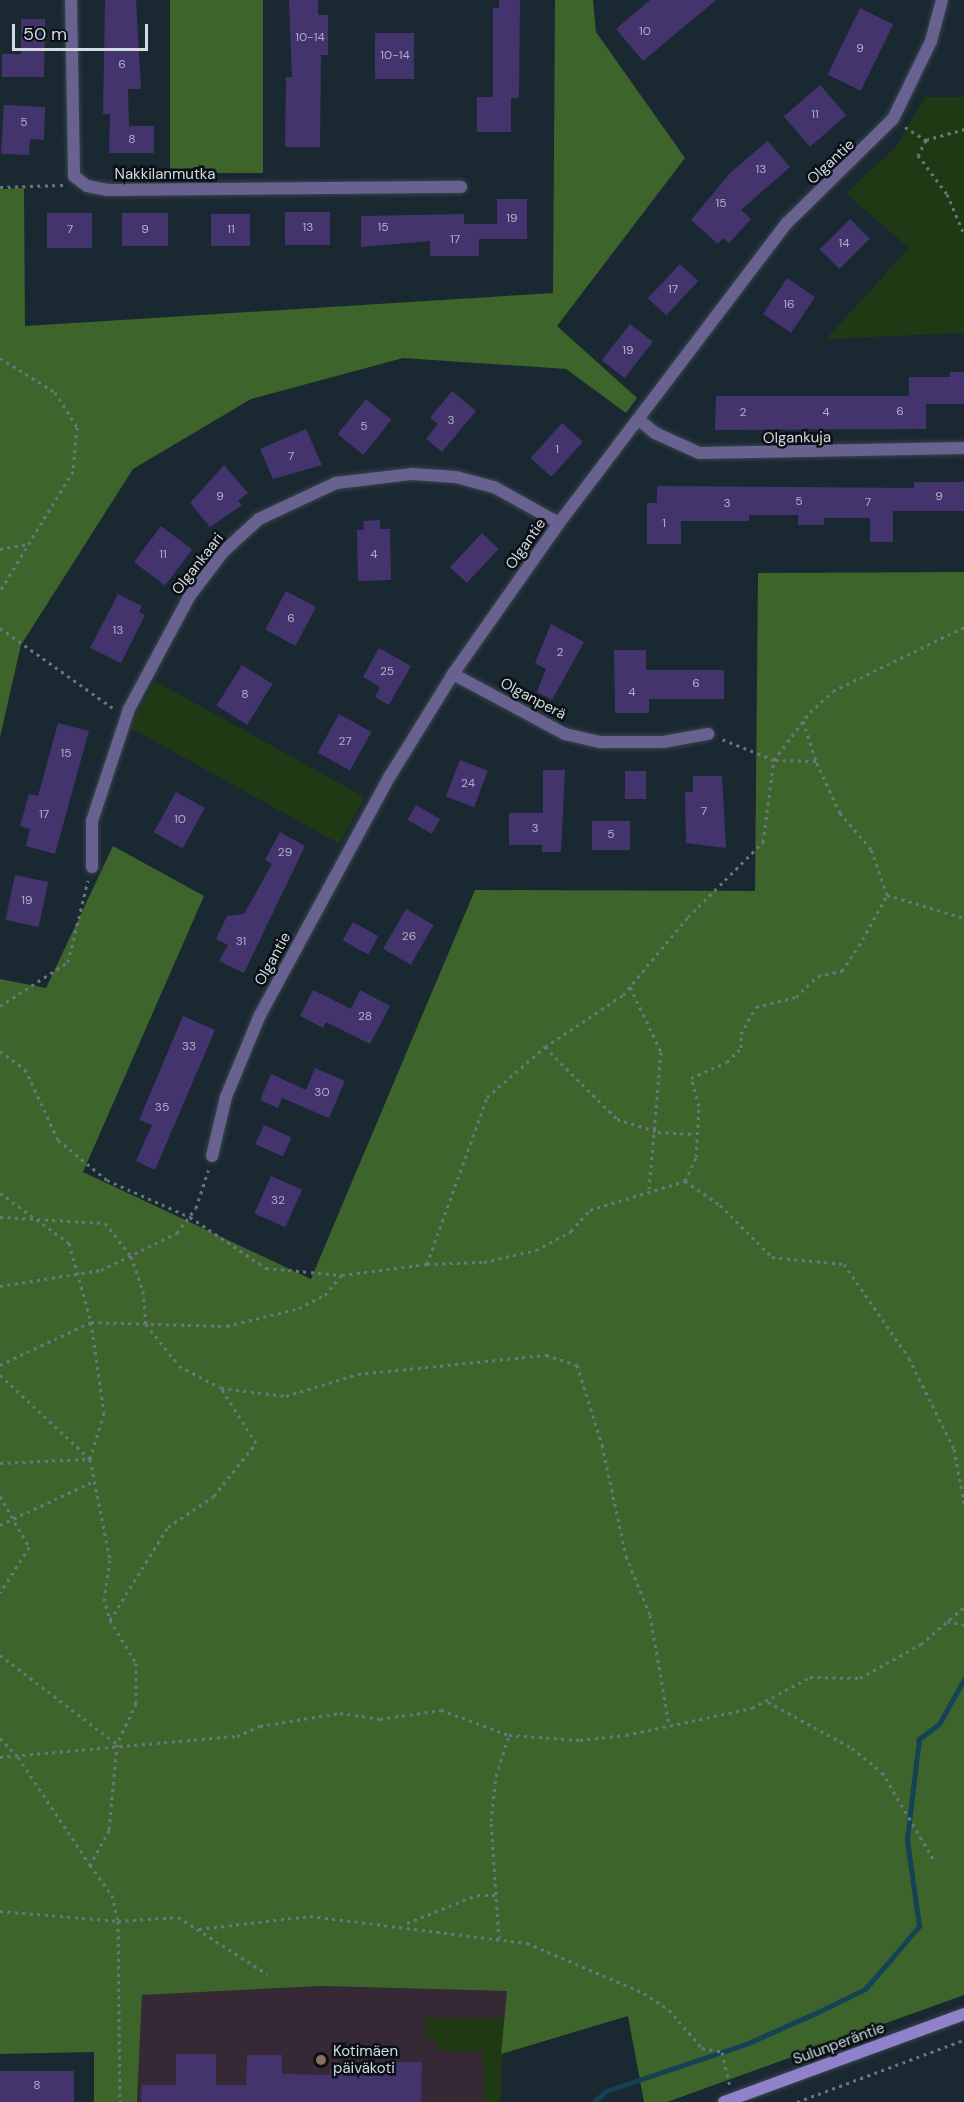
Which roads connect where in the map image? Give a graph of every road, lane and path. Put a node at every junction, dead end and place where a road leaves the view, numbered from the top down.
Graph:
1 (71, 0) edge
2 (942, 0) edge
3 (893, 118) junction
4 (964, 129) edge
5 (926, 140) junction
6 (61, 186) dead end
7 (461, 187) dead end
8 (0, 188) edge
9 (964, 234) edge
10 (0, 358) edge
11 (639, 420) junction
12 (964, 448) edge
13 (559, 523) junction
14 (29, 544) junction
15 (0, 549) edge
16 (0, 591) edge
17 (964, 627) edge
18 (0, 628) edge
19 (453, 674) junction
20 (126, 720) junction
21 (802, 721) junction
22 (708, 734) joint
23 (774, 760) junction
24 (816, 761) junction
25 (92, 867) joint
26 (887, 895) junction
27 (964, 918) edge
28 (630, 987) junction
29 (0, 1006) edge
30 (545, 1047) junction
31 (0, 1051) edge
32 (658, 1132) junction
33 (693, 1134) junction
34 (212, 1156) joint
35 (685, 1181) junction
36 (649, 1188) junction
37 (0, 1193) edge
38 (0, 1216) edge
39 (190, 1216) junction
40 (30, 1217) junction
41 (132, 1256) junction
42 (427, 1264) junction
43 (342, 1275) junction
44 (78, 1277) junction
45 (0, 1286) edge
46 (90, 1322) junction
47 (146, 1324) junction
48 (0, 1365) edge
49 (0, 1375) edge
50 (221, 1388) junction
51 (90, 1459) junction
52 (0, 1463) edge
53 (94, 1481) junction
54 (0, 1496) edge
55 (964, 1503) edge
56 (16, 1517) junction
57 (0, 1525) edge
58 (0, 1593) edge
59 (964, 1607) edge
60 (110, 1620) junction
61 (947, 1621) junction
62 (964, 1626) edge
63 (0, 1655) edge
64 (768, 1701) junction
65 (669, 1725) junction
66 (509, 1735) junction
67 (0, 1738) edge
68 (117, 1744) junction
69 (18, 1757) junction
70 (0, 1758) edge
71 (935, 1862) dead end
72 (90, 1865) junction
73 (498, 1895) junction
74 (0, 1911) edge
75 (118, 1921) junction
76 (405, 1924) junction
77 (197, 1929) junction
78 (499, 1939) junction
79 (267, 1974) dead end
80 (964, 2014) edge
81 (964, 2040) edge
82 (729, 2100) edge
83 (120, 2102) edge
84 (797, 2102) edge

1 - 7 street, Nakkilanmutka
2 - 3 street, Olgantie
3 - 5 path
3 - 11 street, Olgantie
4 - 5 path
5 - 9 path
6 - 8 path
10 - 14 path
11 - 12 street, Olgankuja
11 - 13 street, Olgantie
13 - 19 street, Olgantie
13 - 20 street, Olgankaari
14 - 15 path
14 - 16 path
17 - 21 path
18 - 20 path
19 - 22 street, Olganperä
19 - 34 street, Olgantie
20 - 25 street, Olgankaari
21 - 23 path
21 - 24 path
22 - 23 path
23 - 24 path
23 - 28 path
24 - 26 path
25 - 29 path
26 - 27 path
26 - 33 path
28 - 30 path
28 - 32 path
30 - 32 path
30 - 42 path
31 - 39 path
32 - 33 path
32 - 36 path
33 - 35 path
34 - 39 path
35 - 36 path
35 - 55 path
36 - 42 path
37 - 40 path
38 - 40 path
39 - 41 path
39 - 43 path
40 - 41 path
40 - 44 path
41 - 44 path
41 - 47 path
42 - 43 path
43 - 47 path
44 - 45 path
44 - 46 path
46 - 47 path
46 - 48 path
46 - 51 path
47 - 50 path
49 - 51 path
50 - 60 path
50 - 65 path
51 - 52 path
51 - 53 path
53 - 56 path
53 - 60 path
54 - 56 path
56 - 57 path
56 - 58 path
59 - 61 path
60 - 68 path
61 - 62 path
61 - 64 path
63 - 68 path
64 - 65 path
64 - 71 path
65 - 66 path
66 - 68 path
66 - 73 path
67 - 69 path
68 - 69 path
68 - 72 path
69 - 70 path
69 - 72 path
72 - 75 path
73 - 76 path
73 - 78 path
74 - 75 path
75 - 77 path
75 - 83 path
76 - 77 path
76 - 78 path
77 - 79 path
78 - 82 path
80 - 82 street, Sulunperäntie
81 - 84 path

